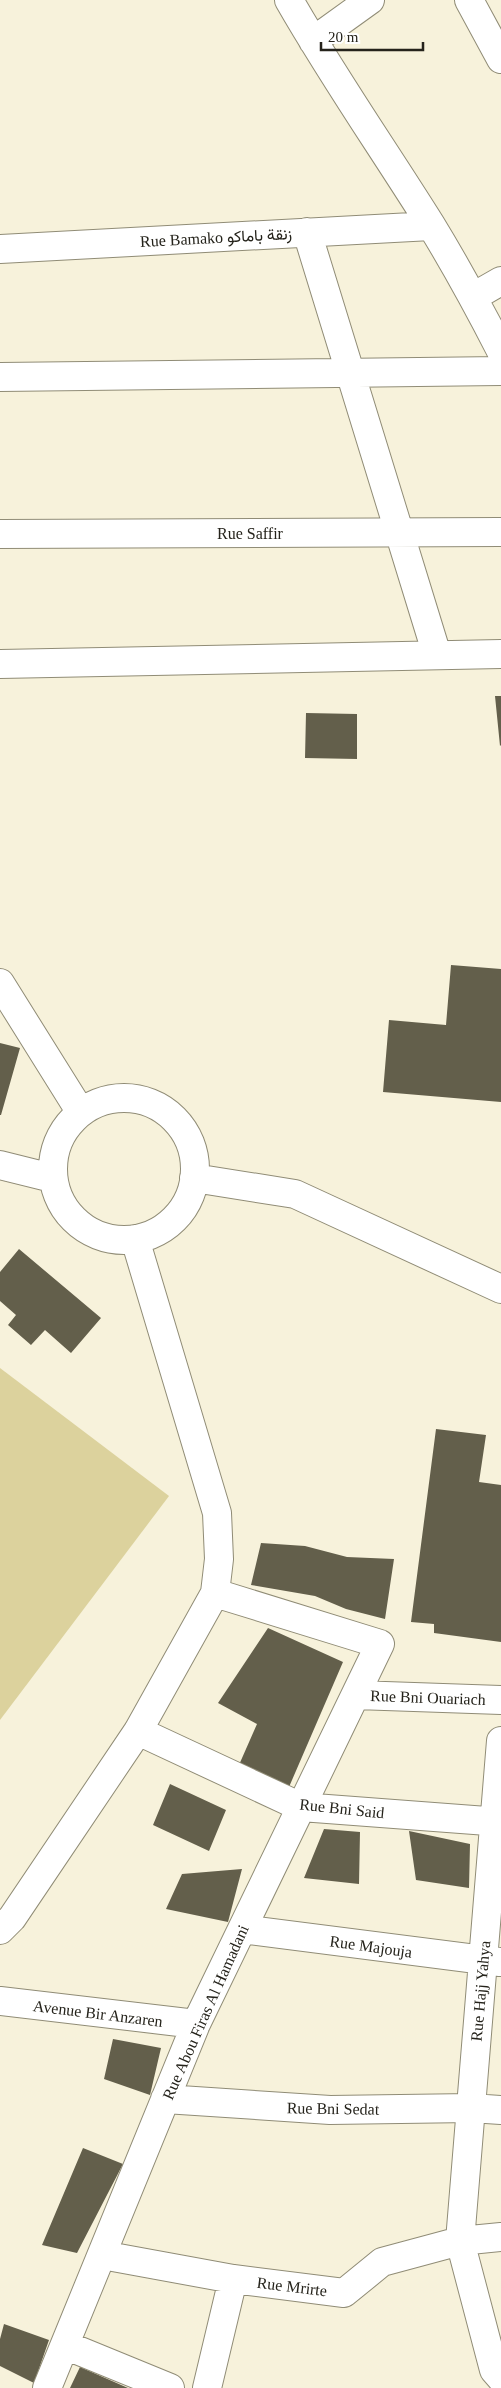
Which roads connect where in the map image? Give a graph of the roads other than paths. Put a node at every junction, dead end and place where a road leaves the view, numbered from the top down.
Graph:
1 (289, 0) edge
2 (370, 0) edge
3 (469, 0) edge
4 (313, 41) junction
5 (501, 59) edge
6 (432, 226) junction
7 (307, 232) junction
8 (0, 249) edge
9 (501, 281) edge
10 (473, 297) junction
11 (501, 351) edge
12 (501, 371) edge
13 (350, 373) junction
14 (0, 377) edge
15 (501, 532) edge
16 (399, 533) junction
17 (0, 534) edge
18 (501, 654) edge
19 (437, 655) junction
20 (0, 664) edge
21 (0, 983) edge
22 (80, 1111) junction
23 (0, 1165) edge
24 (52, 1178) junction
25 (194, 1178) junction
26 (135, 1239) junction
27 (501, 1288) edge
28 (215, 1593) junction
29 (356, 1695) junction
30 (501, 1700) edge
31 (138, 1731) junction
32 (501, 1741) edge
33 (301, 1807) junction
34 (497, 1822) edge
35 (242, 1929) junction
36 (0, 1930) edge
37 (492, 1962) edge
38 (0, 2001) edge
39 (196, 2024) junction
40 (166, 2099) junction
41 (471, 2108) junction
42 (501, 2110) edge
43 (501, 2237) edge
44 (460, 2241) junction
45 (102, 2255) junction
46 (233, 2279) junction
47 (65, 2345) junction
48 (501, 2378) edge
49 (48, 2388) edge
50 (170, 2388) edge
51 (207, 2388) edge

1 - 4 street
2 - 4 street
3 - 5 street
4 - 6 street
6 - 7 street, Rue Bamako زنقة باماكو
6 - 10 street
7 - 8 street, Rue Bamako زنقة باماكو
7 - 13 street
9 - 10 street
10 - 11 street
12 - 13 street
13 - 14 street
13 - 16 street
15 - 16 street, Rue Saffir
16 - 17 street, Rue Saffir
16 - 19 street
18 - 19 street
19 - 20 street
21 - 22 street
22 - 24 street
22 - 25 street
23 - 24 street
24 - 26 street
25 - 26 street
25 - 27 street
26 - 28 street
28 - 29 street, Rue Abou Firas Al Hamadani
28 - 31 street
29 - 30 street, Rue Bni Ouariach
29 - 33 street, Rue Abou Firas Al Hamadani
31 - 33 street, Rue Bni Said
31 - 36 street
32 - 34 street, Rue Hajj Yahya
33 - 34 street, Rue Bni Said
33 - 35 street, Rue Abou Firas Al Hamadani
34 - 37 street, Rue Hajj Yahya
35 - 37 street, Rue Majouja
35 - 39 street, Rue Abou Firas Al Hamadani
37 - 41 street, Rue Hajj Yahya
38 - 39 street, Avenue Bir Anzaren
39 - 40 street, Rue Abou Firas Al Hamadani
40 - 41 street, Rue Bni Sedat
40 - 45 street, Rue Abou Firas Al Hamadani
41 - 42 street, Rue Bni Sedat
41 - 44 street, Rue Hajj Yahya
43 - 44 street, Rue Mrirte
44 - 46 street, Rue Mrirte
44 - 48 street, Rue Hajj Yahya
45 - 46 street, Rue Mrirte
45 - 47 street, Rue Abou Firas Al Hamadani
46 - 51 street
47 - 49 street, Rue Abou Firas Al Hamadani
47 - 50 street

